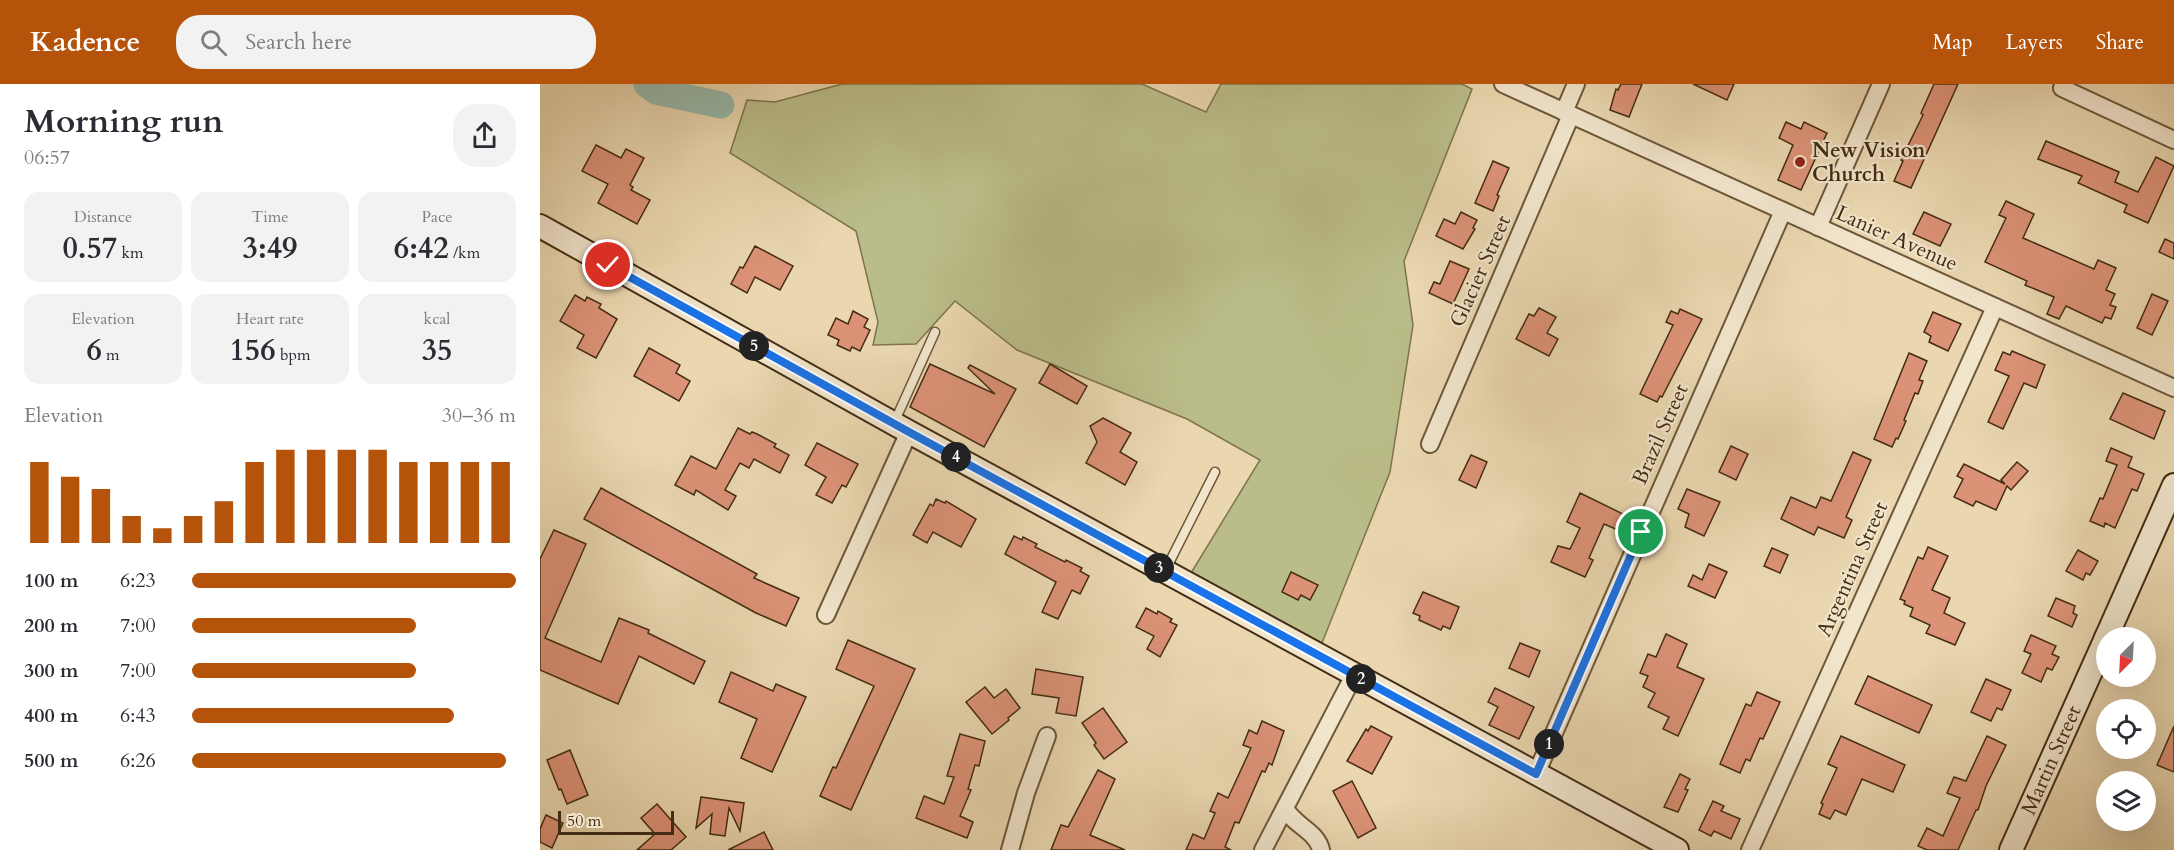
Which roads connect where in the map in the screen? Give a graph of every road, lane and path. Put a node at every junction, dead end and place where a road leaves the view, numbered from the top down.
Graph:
1 (1503, 84) edge
2 (1576, 84) edge
3 (1881, 84) edge
4 (2062, 88) dead end
5 (1567, 113) junction
6 (2174, 140) edge
7 (1783, 211) junction
8 (540, 226) edge
9 (1818, 227) junction
10 (1995, 307) junction
11 (935, 332) dead end
12 (2174, 388) edge
13 (902, 427) junction
14 (1430, 444) dead end
15 (1215, 472) dead end
16 (2174, 485) edge
17 (1165, 572) junction
18 (826, 615) dead end
19 (2111, 627) edge
20 (2096, 660) edge
21 (1354, 675) junction
22 (1047, 736) dead end
23 (1536, 774) junction
24 (1285, 808) junction
25 (1010, 850) edge
26 (1263, 850) edge
27 (1321, 850) edge
28 (1677, 850) edge
29 (1750, 850) edge
30 (2011, 850) edge

1 - 5 street, Lanier Avenue
2 - 5 street, Glacier Street
3 - 9 street
4 - 6 street
5 - 7 street, Lanier Avenue
5 - 14 street, Glacier Street
7 - 9 street, Lanier Avenue
7 - 23 street, Brazil Street
8 - 13 main road
9 - 10 street, Lanier Avenue
10 - 12 street, Lanier Avenue
10 - 29 street, Argentina Street
11 - 13 lane
13 - 17 main road
13 - 18 street
15 - 17 lane
16 - 19 main road, Martin Street
17 - 21 main road
20 - 30 main road, Martin Street
21 - 23 main road
21 - 24 street
22 - 25 street
23 - 28 main road
24 - 26 street
24 - 27 street

